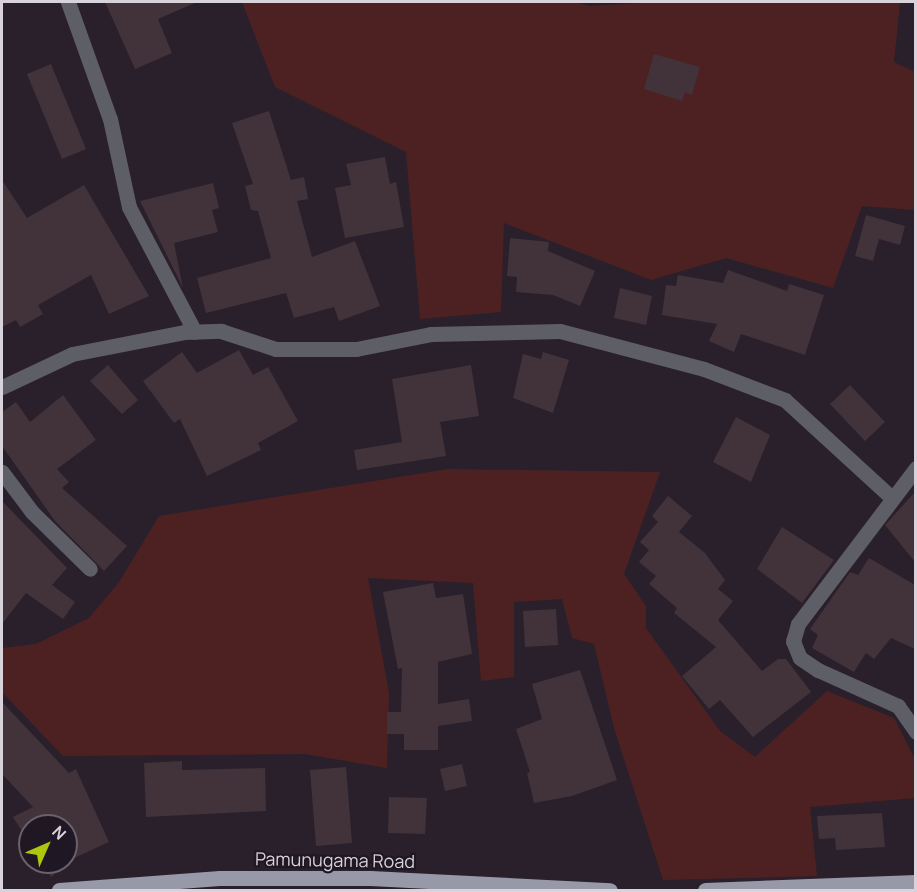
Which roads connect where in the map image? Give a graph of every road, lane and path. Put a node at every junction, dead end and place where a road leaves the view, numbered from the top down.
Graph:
1 (68, 2) edge
2 (195, 332) junction
3 (2, 387) edge
4 (915, 468) edge
5 (2, 472) edge
6 (891, 497) junction
7 (90, 570) dead end
8 (915, 732) edge
9 (915, 882) edge
10 (59, 891) edge
11 (610, 891) edge
12 (705, 891) edge

1 - 2 street
2 - 3 street
2 - 6 street
4 - 6 street
5 - 7 street
6 - 8 street
9 - 12 main road
10 - 11 main road, Pamunugama Road

